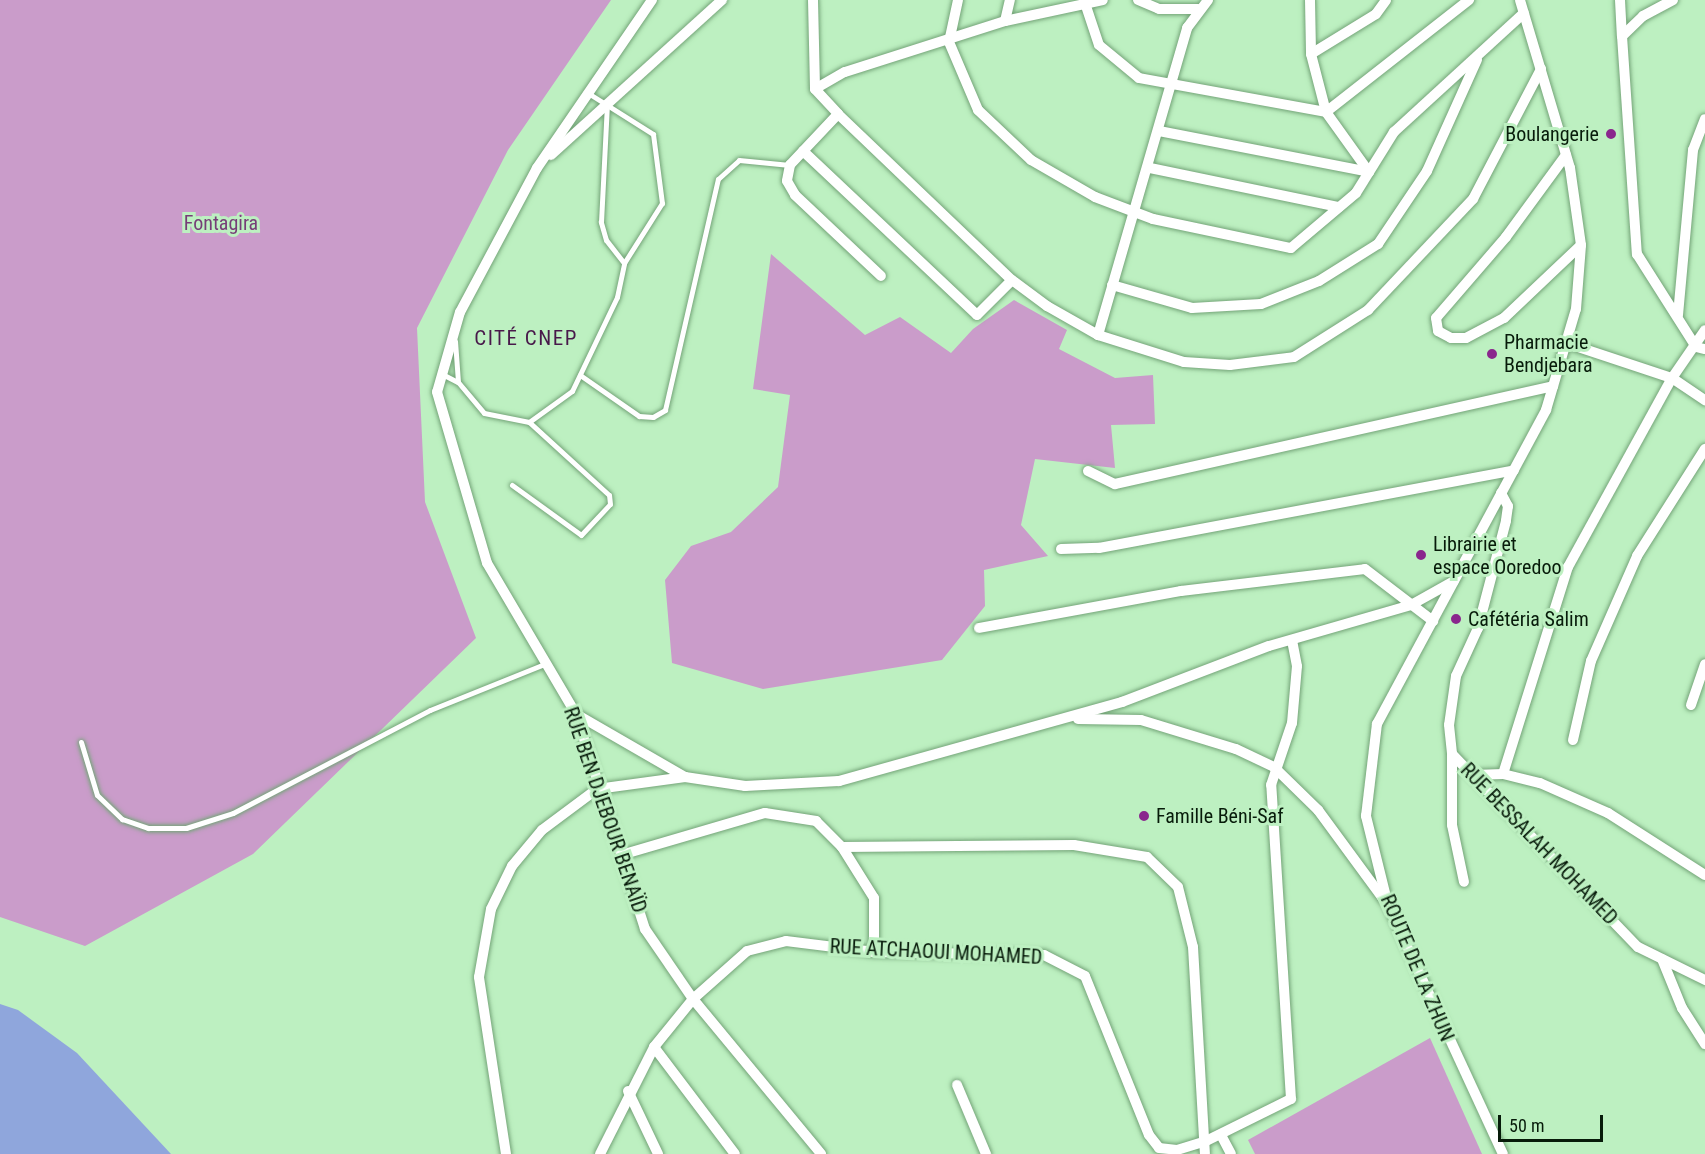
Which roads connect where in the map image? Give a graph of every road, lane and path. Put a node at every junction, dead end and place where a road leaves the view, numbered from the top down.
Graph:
1 (652, 0) edge
2 (722, 0) edge
3 (813, 0) edge
4 (958, 0) edge
5 (1010, 0) edge
6 (1103, 0) edge
7 (1138, 0) edge
8 (1208, 0) edge
9 (1310, 0) edge
10 (1386, 0) edge
11 (1469, 0) edge
12 (1520, 0) edge
13 (1620, 0) edge
14 (1674, 0) edge
15 (1083, 3) edge
16 (1059, 4) edge
17 (1198, 9) junction
18 (1524, 13) junction
19 (1005, 21) junction
20 (1622, 36) junction
21 (949, 42) junction
22 (1311, 54) junction
23 (1477, 60) junction
24 (1541, 69) junction
25 (1171, 88) junction
26 (815, 89) junction
27 (588, 93) junction
28 (608, 104) junction
29 (1326, 112) junction
30 (838, 114) junction
31 (1705, 119) edge
32 (1159, 131) junction
33 (573, 135) junction
34 (559, 136) junction
35 (803, 151) junction
36 (1566, 155) junction
37 (790, 165) junction
38 (537, 168) junction
39 (1150, 168) junction
40 (1369, 172) junction
41 (1339, 207) junction
42 (1134, 212) junction
43 (1581, 245) junction
44 (624, 263) junction
45 (881, 276) dead end
46 (1012, 280) junction
47 (1112, 285) junction
48 (1678, 315) junction
49 (1705, 330) edge
50 (454, 333) junction
51 (1098, 335) junction
52 (1566, 343) junction
53 (1700, 348) edge
54 (442, 374) junction
55 (580, 375) junction
56 (1672, 378) junction
57 (458, 382) junction
58 (1553, 386) junction
59 (1705, 400) edge
60 (529, 422) junction
61 (1705, 449) edge
62 (1514, 470) junction
63 (1088, 471) dead end
64 (512, 485) dead end
65 (1501, 493) junction
66 (1061, 549) dead end
67 (1454, 581) junction
68 (1412, 605) junction
69 (1433, 621) junction
70 (979, 628) dead end
71 (1292, 640) junction
72 (548, 662) junction
73 (1705, 664) edge
74 (1691, 705) dead end
75 (576, 714) junction
76 (1067, 718) junction
77 (1573, 740) dead end
78 (81, 742) dead end
79 (1452, 754) junction
80 (1274, 767) junction
81 (1503, 774) junction
82 (1473, 775) junction
83 (685, 777) junction
84 (597, 789) junction
85 (842, 847) junction
86 (621, 855) junction
87 (1705, 875) edge
88 (1464, 882) dead end
89 (1388, 905) junction
90 (874, 952) junction
91 (1662, 959) junction
92 (1705, 980) edge
93 (693, 999) junction
94 (1705, 1044) edge
95 (654, 1047) junction
96 (957, 1085) dead end
97 (628, 1092) junction
98 (1221, 1135) junction
99 (1204, 1142) junction
100 (985, 1153) edge
101 (506, 1154) edge
102 (600, 1154) edge
103 (658, 1154) edge
104 (735, 1154) edge
105 (821, 1154) edge
106 (1205, 1154) edge
107 (1231, 1154) edge
108 (1503, 1154) edge

1 - 27 street
2 - 28 street
3 - 26 street
4 - 21 street
5 - 19 street
6 - 15 street
7 - 17 street
8 - 17 street
9 - 22 street
10 - 22 street
11 - 29 street
12 - 18 street, ROUTE DE LA ZHUN
13 - 20 street
14 - 20 street
15 - 16 street
15 - 25 street
16 - 19 street
17 - 25 street
18 - 23 street
18 - 24 street, ROUTE DE LA ZHUN
19 - 21 street
20 - 48 street
21 - 26 street
21 - 42 street
22 - 29 street
23 - 40 street
23 - 47 street
24 - 36 street, ROUTE DE LA ZHUN
24 - 51 street
25 - 29 street
25 - 32 street
26 - 30 street
27 - 28 lane
27 - 34 street
28 - 33 street
28 - 44 lane
28 - 44 lane
29 - 40 street
30 - 35 street
30 - 46 street
31 - 48 street
32 - 39 street
32 - 40 street
33 - 34 street
33 - 38 street
34 - 38 street
35 - 37 street
35 - 46 street
36 - 43 street, ROUTE DE LA ZHUN
36 - 43 street
37 - 45 street
37 - 55 lane
38 - 50 street, RUE BEN DJEBOUR BENAÏD
39 - 41 street
39 - 42 street
40 - 41 street
41 - 42 street
42 - 47 street
43 - 52 street, ROUTE DE LA ZHUN
44 - 55 lane
46 - 51 street
47 - 51 street
48 - 53 street
49 - 53 street
50 - 54 street, RUE BEN DJEBOUR BENAÏD
50 - 57 lane
52 - 56 street
52 - 58 street, ROUTE DE LA ZHUN
53 - 56 street
54 - 57 lane
54 - 72 street, RUE BEN DJEBOUR BENAÏD
55 - 60 lane
56 - 59 street
56 - 81 street
57 - 60 lane
58 - 62 street, ROUTE DE LA ZHUN
58 - 63 street
60 - 64 lane
61 - 77 street
62 - 65 street, ROUTE DE LA ZHUN
62 - 66 street
65 - 67 street, ROUTE DE LA ZHUN
65 - 79 street, RUE BESSALAH MOHAMED
67 - 68 street
67 - 69 street, ROUTE DE LA ZHUN
68 - 69 street
68 - 70 street
68 - 71 street
69 - 89 street, ROUTE DE LA ZHUN
71 - 76 street
71 - 80 street, RUE ATCHAOUI MOHAMED
72 - 75 street, RUE BEN DJEBOUR BENAÏD
72 - 78 lane
73 - 74 street
75 - 83 street
75 - 84 street, RUE BEN DJEBOUR BENAÏD
76 - 80 street
76 - 83 street
79 - 82 street, RUE BESSALAH MOHAMED
79 - 88 street
80 - 89 street
80 - 98 street, RUE ATCHAOUI MOHAMED
81 - 82 street
81 - 87 street
82 - 91 street, RUE BESSALAH MOHAMED
83 - 84 street
84 - 86 street, RUE BEN DJEBOUR BENAÏD
84 - 101 street
85 - 86 street
85 - 90 street
85 - 99 street
86 - 93 street, RUE BEN DJEBOUR BENAÏD
89 - 108 street, ROUTE DE LA ZHUN
90 - 93 street, RUE ATCHAOUI MOHAMED
90 - 99 street, RUE ATCHAOUI MOHAMED
91 - 92 street, RUE BESSALAH MOHAMED
91 - 94 street
93 - 95 street, RUE ATCHAOUI MOHAMED
93 - 105 street, RUE BEN DJEBOUR BENAÏD
95 - 97 street, RUE ATCHAOUI MOHAMED
95 - 104 street
96 - 100 street
97 - 102 street, RUE ATCHAOUI MOHAMED
97 - 103 street
98 - 99 street, RUE ATCHAOUI MOHAMED
98 - 107 street
99 - 106 street

